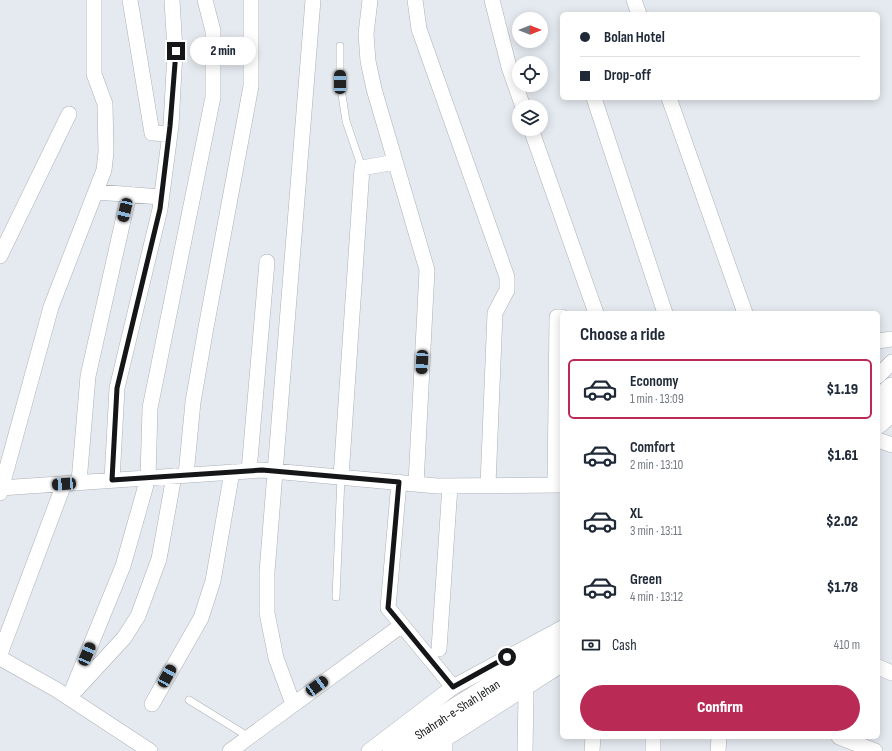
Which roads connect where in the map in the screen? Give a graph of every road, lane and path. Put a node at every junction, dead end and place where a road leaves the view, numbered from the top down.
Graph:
1 (94, 0) edge
2 (130, 0) edge
3 (172, 0) edge
4 (205, 0) edge
5 (251, 0) edge
6 (313, 0) edge
7 (370, 0) edge
8 (415, 0) edge
9 (492, 0) edge
10 (634, 0) edge
11 (638, 12) edge
12 (340, 46) dead end
13 (521, 100) edge
14 (595, 100) edge
15 (670, 100) edge
16 (69, 114) dead end
17 (169, 134) junction
18 (533, 136) edge
19 (395, 162) junction
20 (362, 168) junction
21 (96, 192) junction
22 (129, 194) junction
23 (162, 197) junction
24 (0, 256) edge
25 (267, 262) dead end
26 (595, 311) edge
27 (664, 311) edge
28 (744, 311) edge
29 (560, 317) edge
30 (892, 339) edge
31 (880, 341) edge
32 (892, 362) edge
33 (880, 374) edge
34 (892, 388) edge
35 (880, 400) edge
36 (892, 410) edge
37 (892, 419) edge
38 (880, 421) edge
39 (880, 431) edge
40 (880, 441) edge
41 (892, 445) edge
42 (249, 471) junction
43 (274, 471) junction
44 (232, 472) junction
45 (180, 476) junction
46 (341, 477) junction
47 (148, 478) junction
48 (112, 480) junction
49 (79, 482) junction
50 (399, 482) junction
51 (64, 484) junction
52 (416, 484) junction
53 (488, 485) junction
54 (558, 485) edge
55 (450, 486) junction
56 (1, 490) edge
57 (336, 597) dead end
58 (402, 625) junction
59 (560, 629) edge
60 (560, 643) edge
61 (439, 650) dead end
62 (0, 654) edge
63 (0, 658) edge
64 (560, 662) edge
65 (880, 668) edge
66 (560, 672) edge
67 (892, 673) edge
68 (453, 687) junction
69 (526, 695) junction
70 (69, 698) junction
71 (189, 700) dead end
72 (152, 704) dead end
73 (293, 704) junction
74 (249, 737) junction
75 (593, 739) edge
76 (653, 739) edge
77 (719, 739) edge
78 (843, 741) edge
79 (442, 749) edge
80 (150, 751) edge
81 (230, 751) edge
82 (369, 751) edge
83 (393, 751) edge
84 (421, 751) edge
85 (525, 751) edge
86 (592, 751) edge
87 (653, 751) edge
88 (718, 751) edge
89 (875, 751) edge

1 - 21 street
2 - 17 street
3 - 17 street
4 - 47 street
5 - 45 street
6 - 43 street
7 - 19 street
8 - 53 street
9 - 13 street
10 - 11 street
12 - 20 lane
14 - 27 street
15 - 28 street
16 - 24 street
17 - 23 street
18 - 26 street
19 - 20 street
19 - 52 street
20 - 46 street
21 - 22 street
21 - 56 street
22 - 23 street
22 - 49 street
23 - 48 street
25 - 42 street
29 - 54 street
30 - 31 street
32 - 33 street
34 - 35 main road
36 - 38 main road
37 - 39 street
40 - 41 street
42 - 43 street
42 - 44 street
43 - 46 street
43 - 73 street
44 - 45 street
44 - 72 street
45 - 47 street
45 - 70 street
46 - 50 street
46 - 57 lane
47 - 48 street
47 - 70 street
48 - 49 street
49 - 51 street
50 - 52 street
50 - 58 street
51 - 56 street
51 - 62 street
52 - 55 street
53 - 54 street
53 - 55 street
55 - 61 street
58 - 68 street
58 - 73 street
59 - 68 street
60 - 83 main road, Shahrah-e-Shah Jehan
63 - 70 street
64 - 84 main road, Shahrah-e-Shah Jehan
65 - 67 street
66 - 69 street
68 - 82 street
69 - 79 street
69 - 85 street
70 - 80 street
71 - 74 lane
73 - 74 street
74 - 81 street
75 - 86 street
76 - 87 street
77 - 88 street
78 - 89 street

